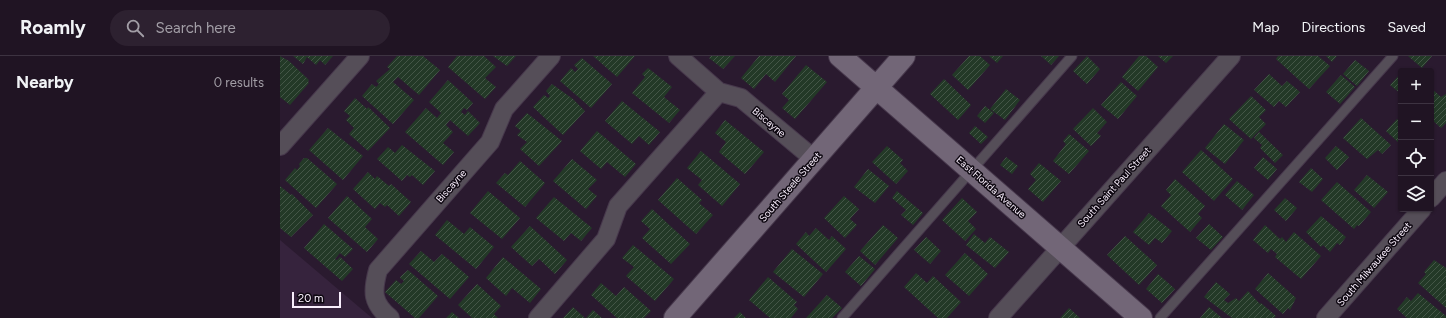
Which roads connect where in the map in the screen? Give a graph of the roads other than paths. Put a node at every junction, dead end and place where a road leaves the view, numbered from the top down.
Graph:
1 (360, 56) edge
2 (551, 56) edge
3 (678, 56) edge
4 (840, 56) edge
5 (904, 56) edge
6 (1072, 56) edge
7 (1231, 56) edge
8 (1394, 56) edge
9 (877, 88) junction
10 (719, 92) junction
11 (280, 146) edge
12 (814, 159) junction
13 (972, 170) junction
14 (1446, 181) edge
15 (1434, 195) edge
16 (1419, 212) edge
17 (1060, 247) junction
18 (390, 318) edge
19 (538, 318) edge
20 (675, 318) edge
21 (842, 318) edge
22 (998, 318) edge
23 (1141, 318) edge
24 (1160, 318) edge
25 (1326, 318) edge

1 - 11 street
2 - 18 street, Biscayne
3 - 10 street, Biscayne
4 - 9 street, East Florida Avenue
5 - 9 street, South Steele Street
6 - 13 lane
7 - 17 street, South Saint Paul Street
8 - 24 lane
9 - 12 street, South Steele Street
9 - 13 street, East Florida Avenue
10 - 12 street, Biscayne
10 - 19 street
12 - 20 street, South Steele Street
13 - 17 street, East Florida Avenue
13 - 21 lane
14 - 15 street
16 - 25 street, South Milwaukee Street
17 - 22 street, South Saint Paul Street
17 - 23 street, East Florida Avenue

